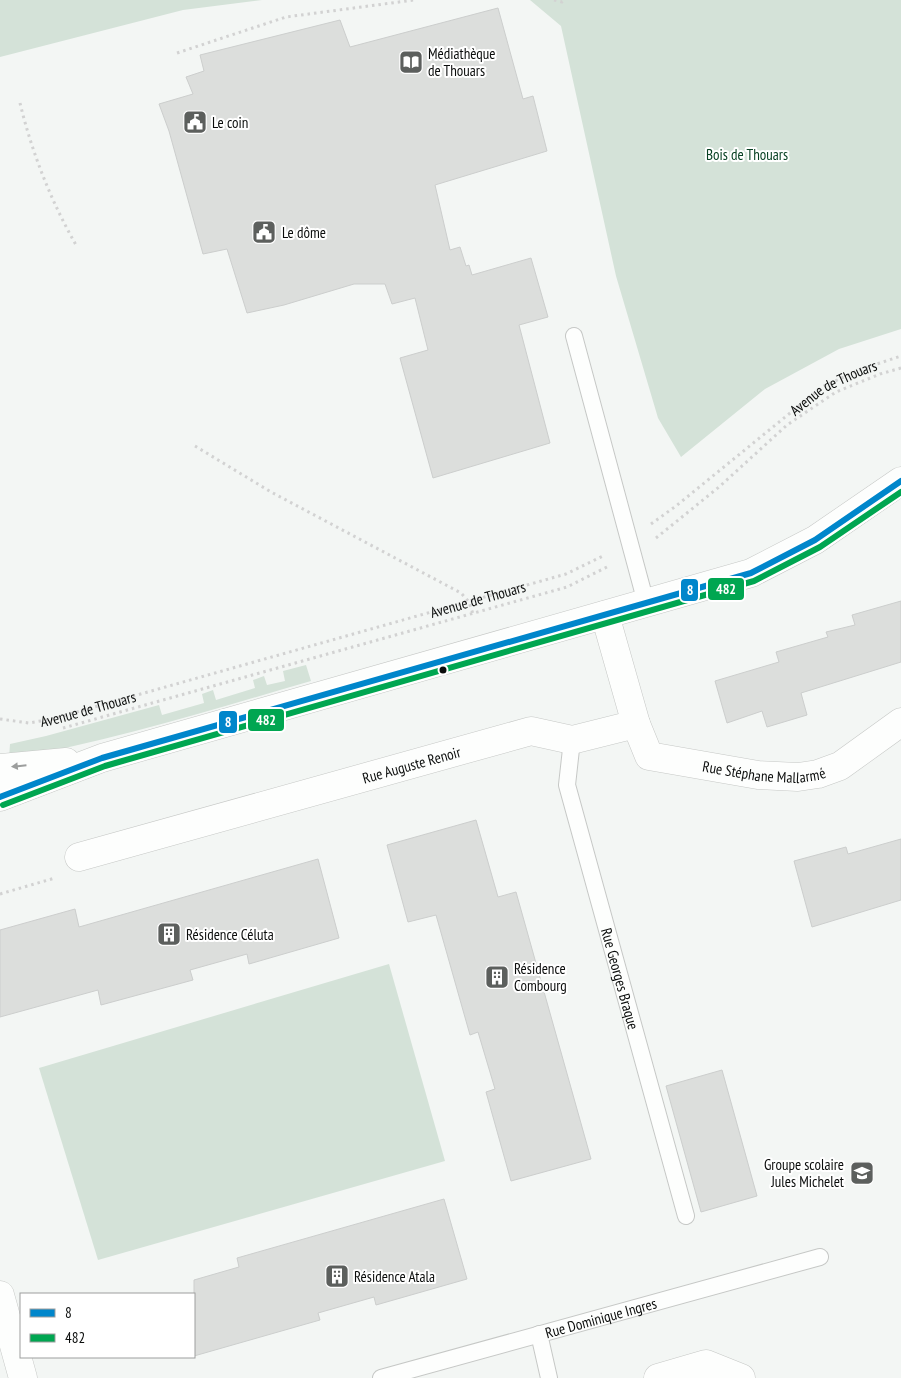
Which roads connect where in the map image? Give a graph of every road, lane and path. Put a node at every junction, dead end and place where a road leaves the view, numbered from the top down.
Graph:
1 (414, 0) edge
2 (554, 0) edge
3 (565, 0) edge
4 (177, 53) dead end
5 (20, 103) dead end
6 (76, 245) dead end
7 (574, 336) dead end
8 (901, 356) edge
9 (901, 368) edge
10 (195, 446) dead end
11 (901, 482) edge
12 (630, 548) junction
13 (469, 602) junction
14 (646, 603) junction
15 (473, 614) junction
16 (605, 614) junction
17 (0, 719) edge
18 (901, 722) edge
19 (636, 724) junction
20 (61, 729) dead end
21 (572, 740) junction
22 (102, 758) junction
23 (0, 768) edge
24 (0, 797) edge
25 (79, 857) joint
26 (0, 894) edge
27 (686, 1216) dead end
28 (820, 1257) dead end
29 (0, 1296) edge
30 (539, 1334) junction
31 (23, 1378) edge
32 (381, 1378) edge
33 (549, 1378) edge
34 (658, 1378) edge
35 (741, 1378) edge

1 - 4 path
2 - 3 path
5 - 6 path
7 - 12 lane
8 - 12 path, Avenue de Thouars
9 - 12 path
10 - 13 path
11 - 14 street
12 - 13 path, Avenue de Thouars
12 - 14 lane
12 - 15 path
13 - 15 path
13 - 17 path, Avenue de Thouars
14 - 16 street
15 - 20 path
16 - 19 street
16 - 22 street
18 - 19 street, Rue Stéphane Mallarmé
19 - 21 street, Rue Auguste Renoir
21 - 25 street, Rue Auguste Renoir
21 - 27 lane, Rue Georges Braque
22 -> 23 street
22 - 24 street
25 - 26 path
28 - 30 lane, Rue Dominique Ingres
29 - 31 street
30 - 32 lane, Rue Dominique Ingres
30 - 33 lane
34 - 35 street

